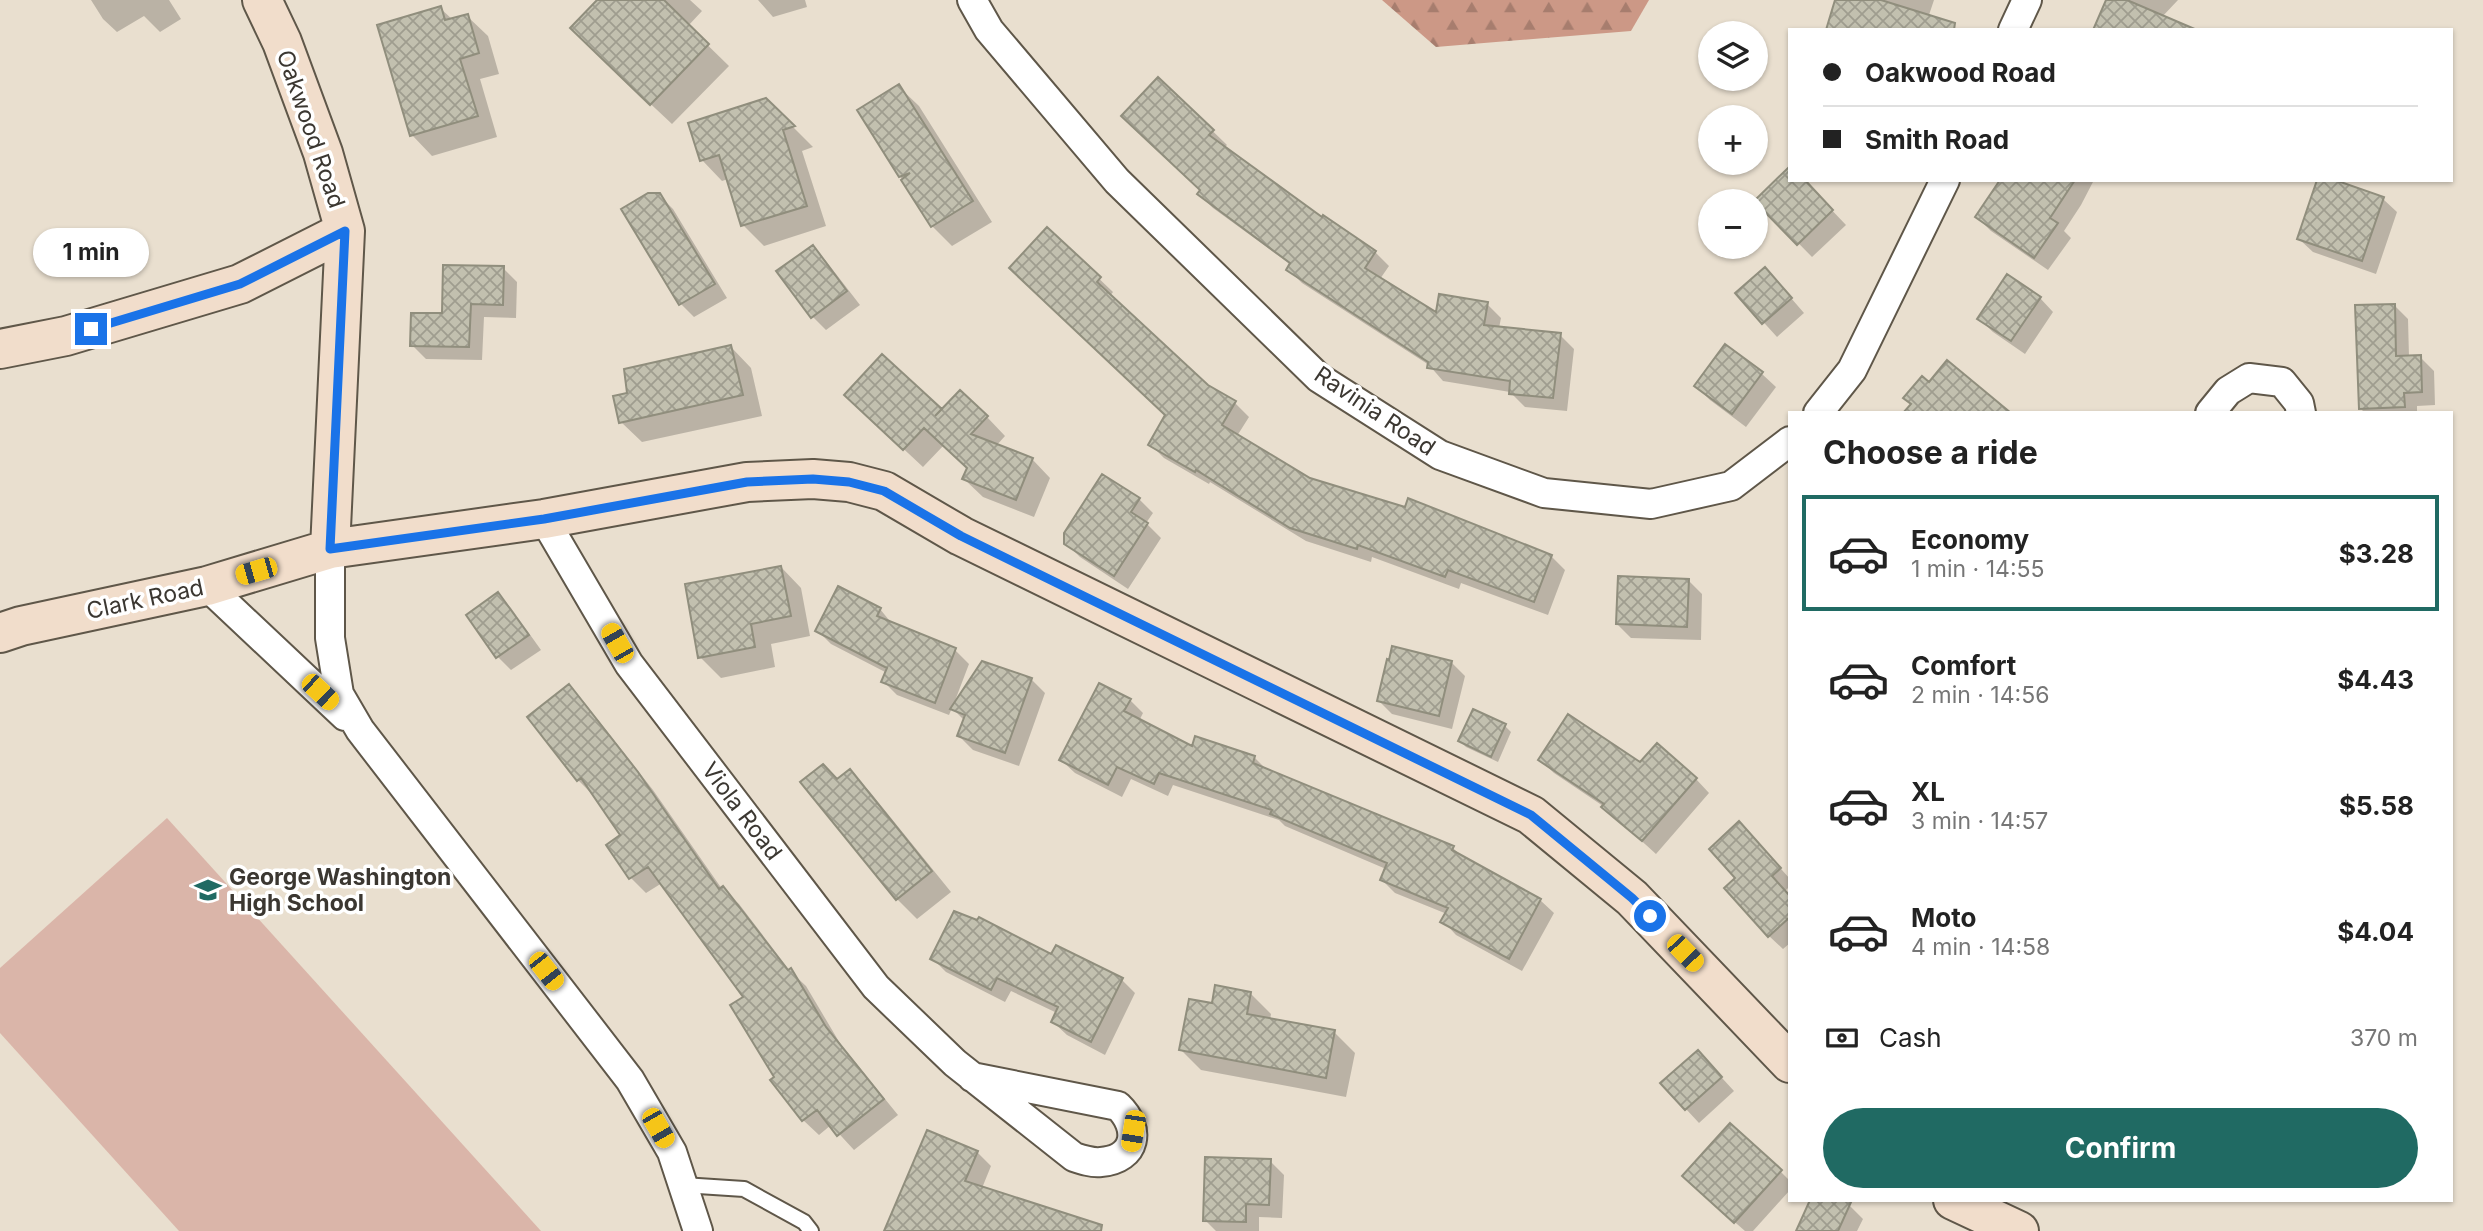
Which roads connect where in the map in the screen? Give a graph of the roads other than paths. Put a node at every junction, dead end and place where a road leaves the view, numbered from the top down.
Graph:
1 (262, 0) edge
2 (972, 0) edge
3 (2027, 0) edge
4 (2014, 28) edge
5 (1944, 182) edge
6 (345, 231) junction
7 (0, 349) edge
8 (1820, 411) edge
9 (2212, 411) edge
10 (2301, 411) edge
11 (1788, 443) edge
12 (544, 519) junction
13 (330, 549) junction
14 (207, 586) junction
15 (0, 632) edge
16 (360, 730) junction
17 (1788, 1061) edge
18 (972, 1077) junction
19 (683, 1185) junction
20 (1958, 1202) edge
21 (698, 1231) edge
22 (811, 1231) edge
23 (2019, 1231) edge

1 - 6 main road, Oakwood Road
2 - 11 street, Ravinia Road
3 - 4 street
5 - 8 street
6 - 7 main road
6 - 13 main road, Oakwood Road
9 - 10 street
12 - 13 main road
12 - 17 main road
12 - 18 street, Viola Road
13 - 14 main road, Clark Road
13 - 16 street
14 - 15 main road, Clark Road
14 - 16 street
16 - 19 street
18 - 18 street, Viola Road
19 - 21 street
19 - 22 lane
20 - 23 main road

